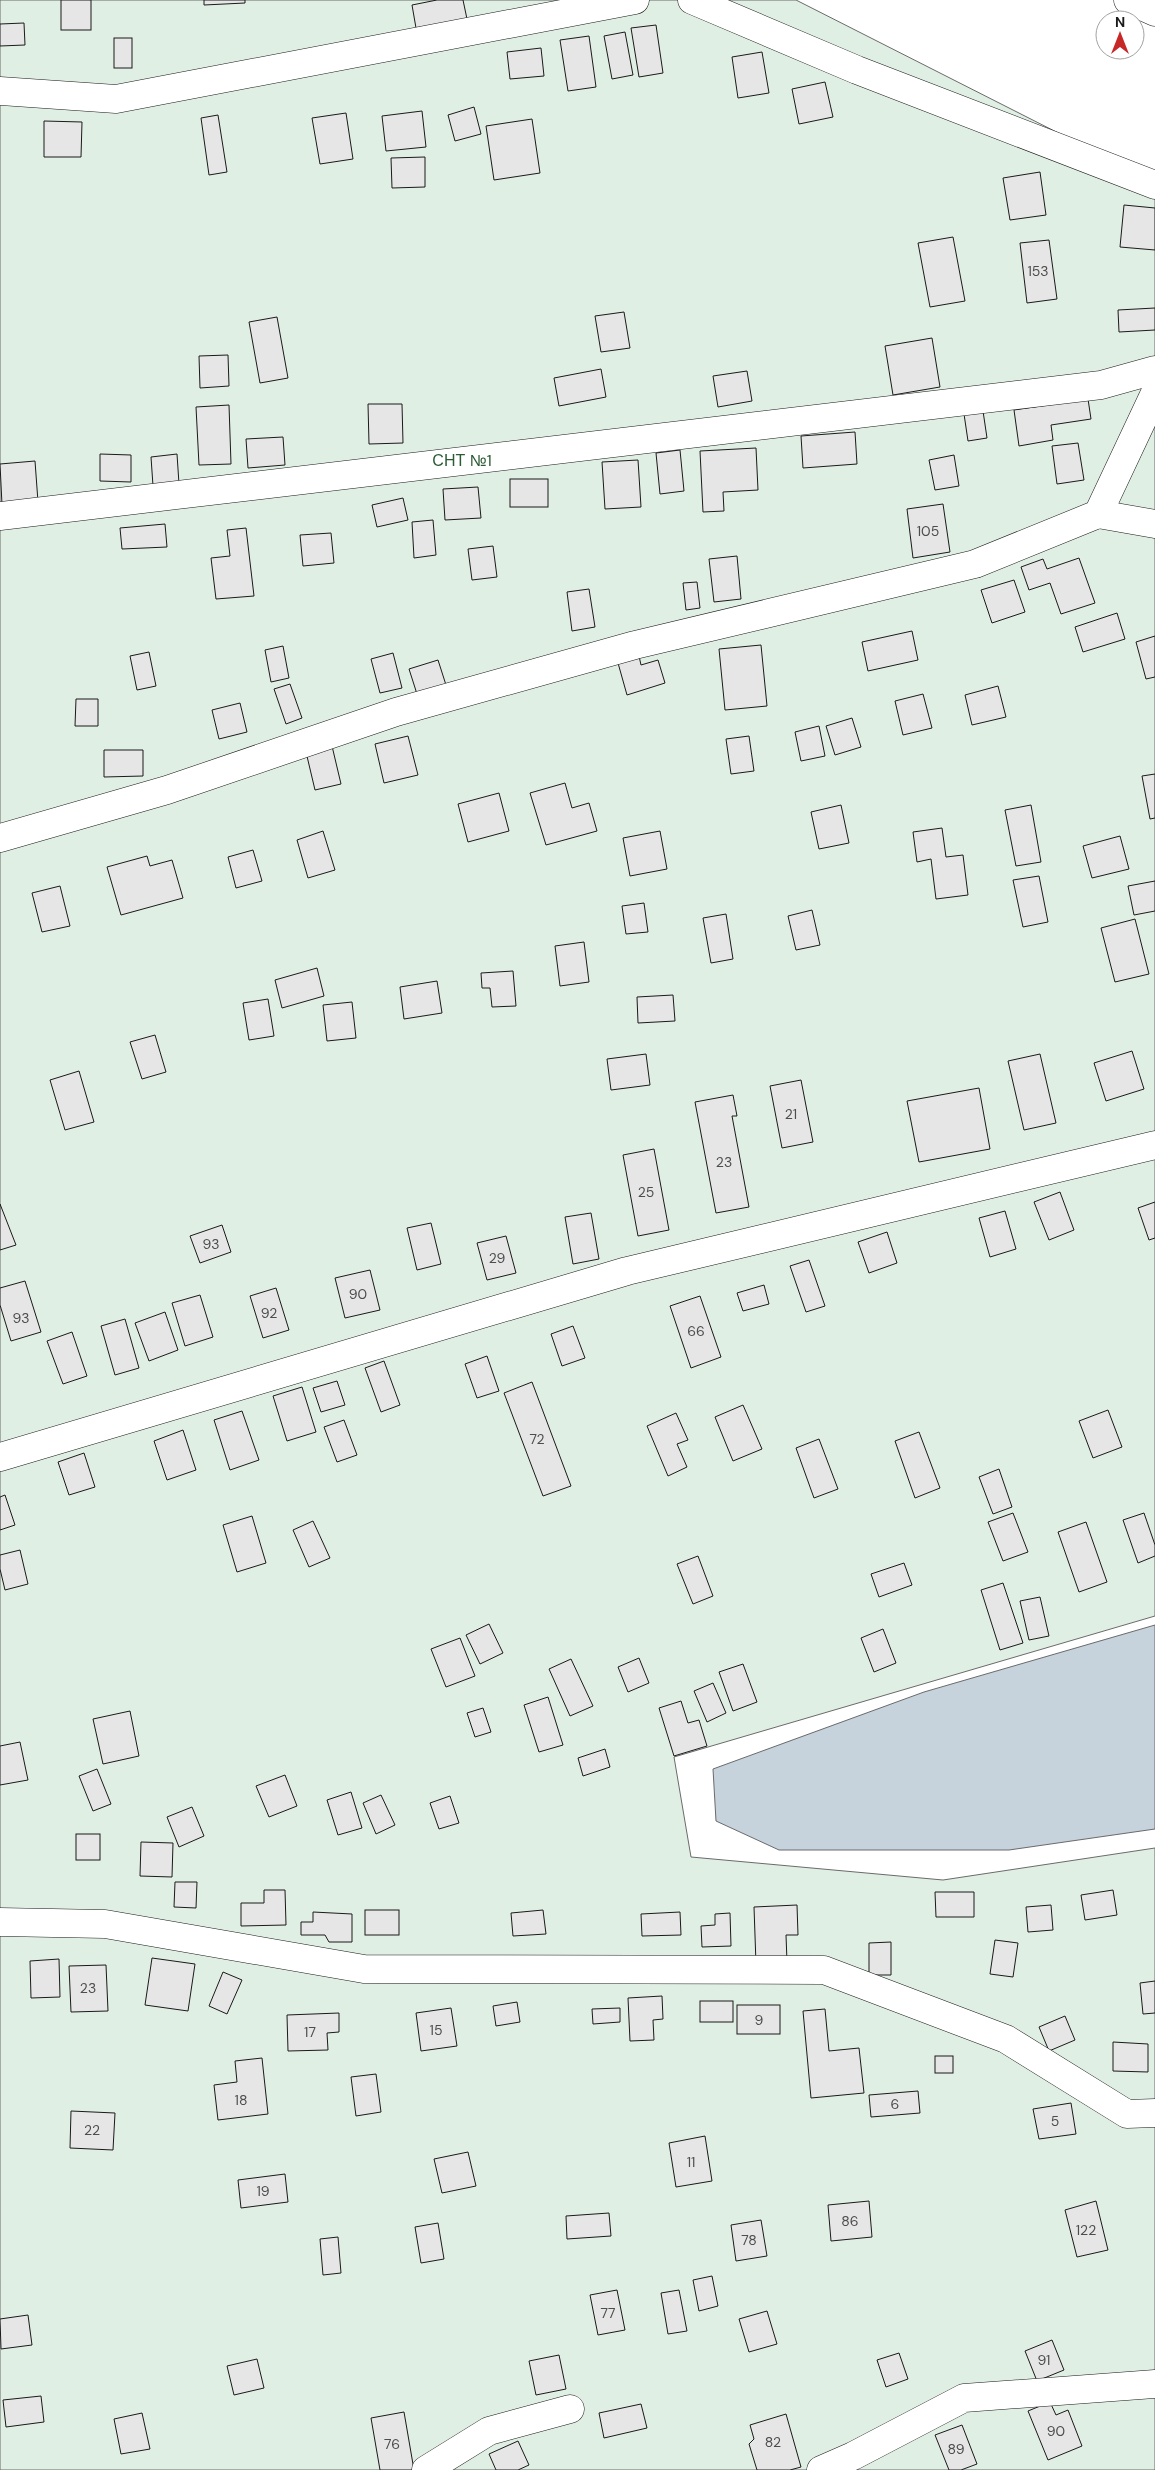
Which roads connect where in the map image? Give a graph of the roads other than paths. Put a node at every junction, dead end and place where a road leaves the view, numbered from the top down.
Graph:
1 (635, 0) edge
2 (692, 0) edge
3 (1128, 0) edge
4 (1155, 12) edge
5 (0, 91) edge
6 (1155, 185) edge
7 (1155, 370) edge
8 (1155, 393) edge
9 (1098, 514) junction
10 (0, 516) edge
11 (1155, 524) edge
12 (0, 838) edge
13 (1155, 1145) edge
14 (0, 1457) edge
15 (0, 1922) edge
16 (1155, 2113) edge
17 (1155, 2384) edge
18 (570, 2409) dead end
19 (426, 2470) edge
20 (820, 2470) edge

1 - 5 street
2 - 6 street
3 - 4 street
7 - 10 street
8 - 9 street
9 - 11 street
9 - 12 street
13 - 14 street
15 - 16 street
17 - 20 street
18 - 19 street

